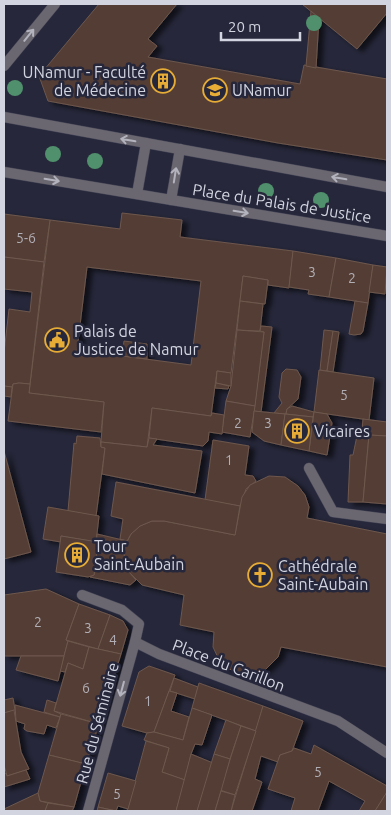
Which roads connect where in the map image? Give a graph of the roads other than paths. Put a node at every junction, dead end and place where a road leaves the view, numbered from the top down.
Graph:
1 (55, 4) edge
2 (4, 66) edge
3 (4, 117) edge
4 (146, 143) junction
5 (180, 149) junction
6 (4, 172) edge
7 (387, 187) edge
8 (137, 194) junction
9 (171, 200) junction
10 (387, 236) edge
11 (309, 468) dead end
12 (387, 519) edge
13 (82, 595) dead end
14 (135, 642) junction
15 (387, 753) edge
16 (88, 811) edge

2 -> 1 street
4 -> 3 street, Place du Palais de Justice
4 - 5 street, Place du Palais de Justice
4 - 8 street
7 -> 5 street, Place du Palais de Justice
9 -> 5 street, Place du Palais de Justice
6 -> 8 street, Place du Palais de Justice
8 - 9 street, Place du Palais de Justice
9 -> 10 street, Place du Palais de Justice
11 - 12 street
13 - 14 street
14 - 15 street, Place du Carillon
14 -> 16 street, Rue du Séminaire

